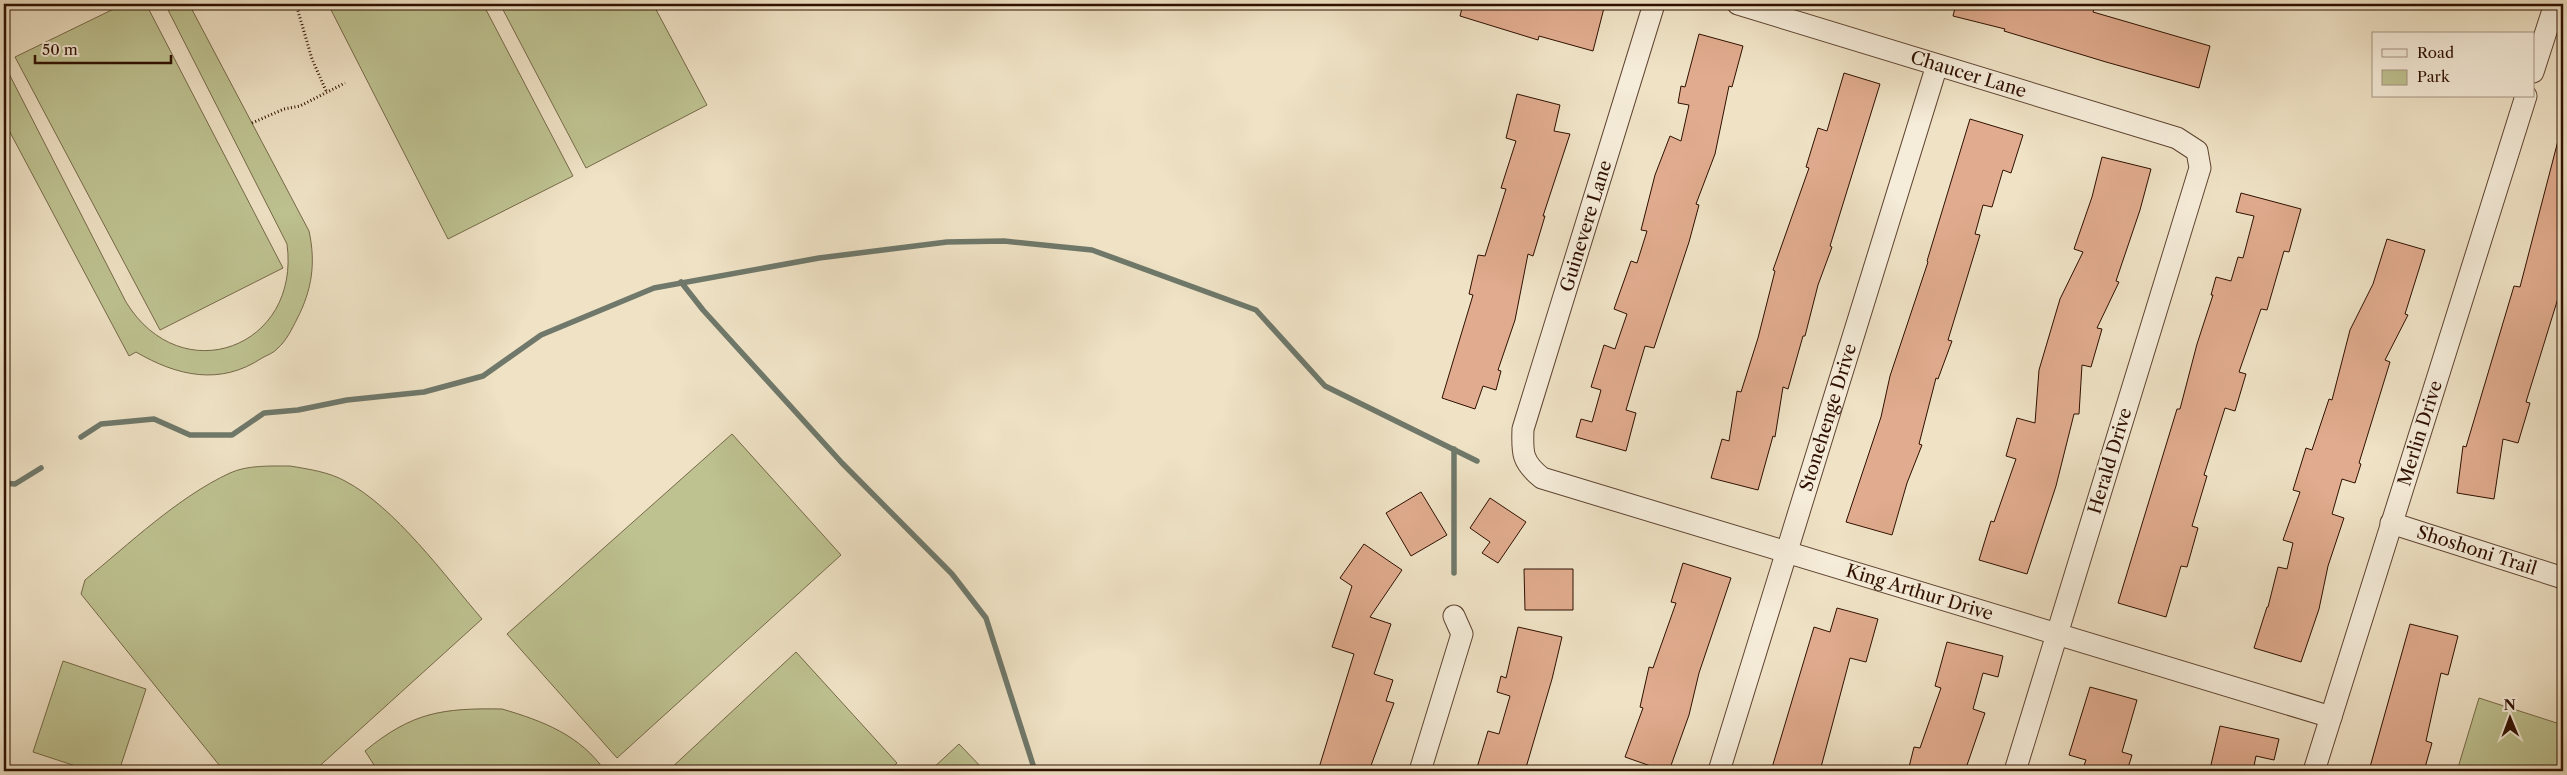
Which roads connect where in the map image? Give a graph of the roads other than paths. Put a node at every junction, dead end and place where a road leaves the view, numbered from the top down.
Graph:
1 (1654, 4) edge
2 (1738, 4) edge
3 (2555, 4) edge
4 (1937, 65) junction
5 (2534, 69) edge
6 (2525, 98) edge
7 (2197, 151) joint
8 (1522, 450) joint
9 (2391, 523) junction
10 (1787, 550) junction
11 (2563, 578) edge
12 (1454, 616) dead end
13 (2057, 634) junction
14 (2331, 717) junction
15 (1420, 771) edge
16 (1719, 771) edge
17 (2015, 771) edge
18 (2314, 771) edge

1 - 8 street, Guinevere Lane
2 - 4 street, Chaucer Lane
3 - 5 street
4 - 7 street, Chaucer Lane
4 - 10 street, Stonehenge Drive
6 - 9 street, Merlin Drive
7 - 13 street, Herald Drive
8 - 10 street, King Arthur Drive
9 - 11 street, Shoshoni Trail
9 - 14 street, Merlin Drive
10 - 13 street, King Arthur Drive
10 - 16 street, Stonehenge Drive
12 - 15 street
13 - 14 street, King Arthur Drive
13 - 17 street, Herald Drive
14 - 18 street, Merlin Drive

